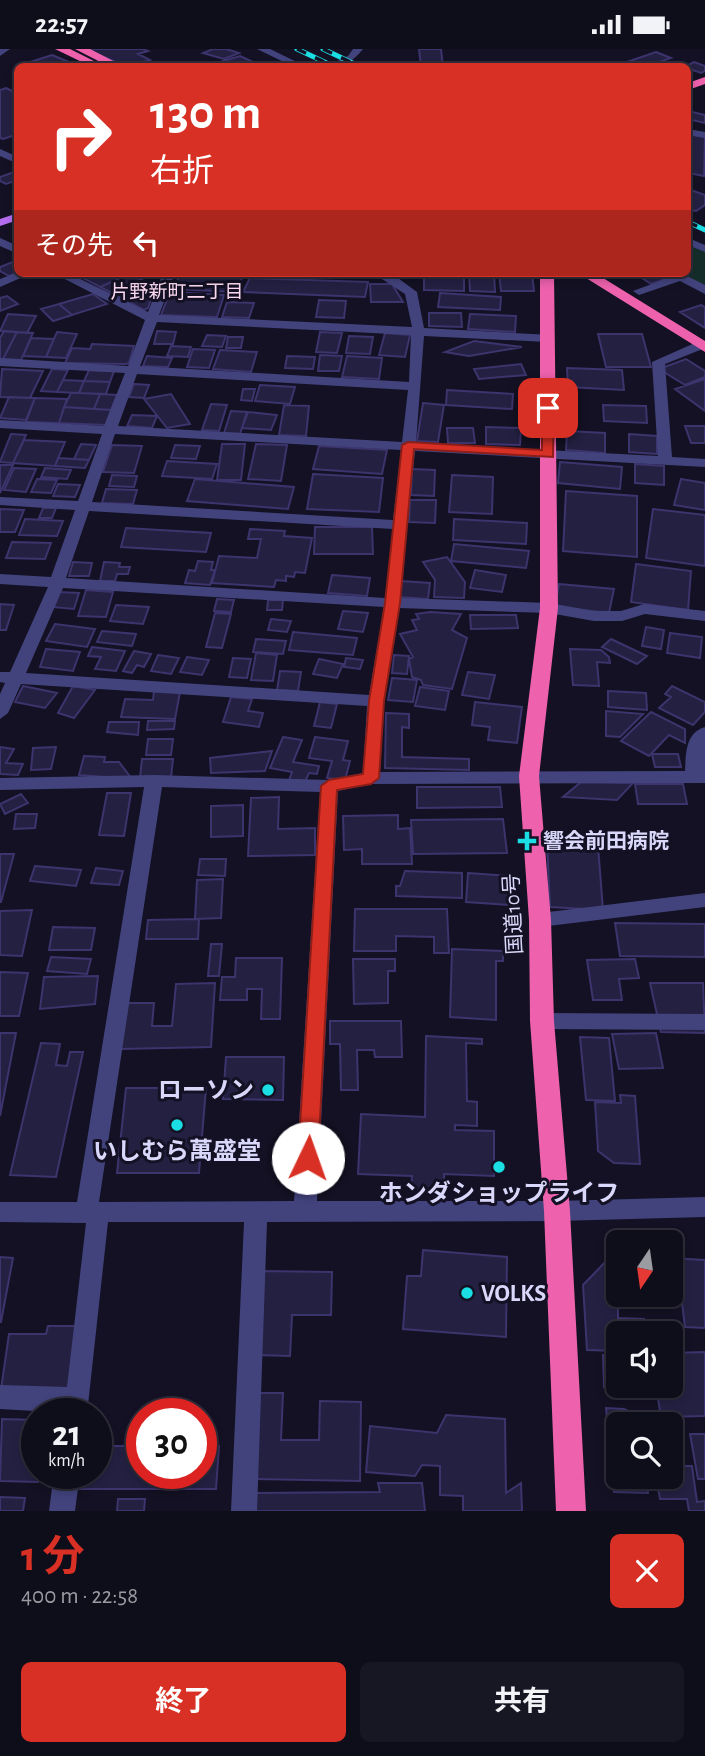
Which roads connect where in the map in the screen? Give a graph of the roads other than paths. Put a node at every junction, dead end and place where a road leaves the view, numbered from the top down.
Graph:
1 (5, 49) edge
2 (61, 49) edge
3 (81, 49) edge
4 (262, 49) edge
5 (358, 49) edge
6 (0, 53) edge
7 (91, 63) edge
8 (111, 63) edge
9 (294, 63) edge
10 (339, 63) edge
11 (0, 152) edge
12 (9, 160) edge
13 (67, 277) edge
14 (167, 277) edge
15 (392, 277) edge
16 (547, 277) edge
17 (591, 277) edge
18 (671, 277) edge
19 (680, 277) edge
20 (705, 290) edge
21 (639, 291) dead end
22 (151, 318) junction
23 (418, 330) junction
24 (547, 338) junction
25 (703, 346) edge
26 (0, 362) edge
27 (132, 368) junction
28 (415, 386) junction
29 (0, 424) edge
30 (110, 429) junction
31 (408, 445) junction
32 (549, 454) junction
33 (665, 461) junction
34 (705, 463) edge
35 (0, 501) edge
36 (84, 505) junction
37 (400, 525) junction
38 (0, 579) edge
39 (57, 583) junction
40 (393, 603) junction
41 (549, 608) junction
42 (705, 615) edge
43 (8, 677) edge
44 (376, 701) junction
45 (0, 713) edge
46 (705, 733) edge
47 (529, 776) junction
48 (700, 777) edge
49 (371, 778) junction
50 (155, 781) junction
51 (0, 784) edge
52 (329, 786) junction
53 (705, 900) edge
54 (540, 920) junction
55 (542, 1021) junction
56 (705, 1022) edge
57 (705, 1207) edge
58 (305, 1211) junction
59 (557, 1211) junction
60 (0, 1212) edge
61 (92, 1212) junction
62 (256, 1212) junction
63 (0, 1397) edge
64 (77, 1398) edge
65 (21, 1399) edge
66 (65, 1489) edge
67 (62, 1511) edge
68 (244, 1511) edge
69 (571, 1511) edge

1 - 6 street
2 - 7 highway
3 - 8 highway
4 - 9 street
5 - 10 street
11 - 12 street
13 - 22 street
14 - 22 street
15 - 23 street
16 - 24 highway, 国道10号
17 - 25 highway
18 - 21 street
19 - 20 street
22 - 23 street
22 - 27 street
23 - 24 street
23 - 28 street
24 - 32 highway, 国道10号
25 - 33 street
26 - 27 street
27 - 28 street
27 - 30 street
28 - 31 street
29 - 30 street
30 - 31 street
30 - 36 street
31 - 32 street
31 - 37 street
32 - 33 street
32 - 41 highway, 国道10号
33 - 34 street
35 - 36 street
36 - 37 street
36 - 39 street
37 - 40 street
38 - 39 street
39 - 40 street
39 - 43 street
40 - 41 street
40 - 44 street
41 - 42 street
41 - 47 highway, 国道10号
43 - 44 street
43 - 45 street
44 - 49 street
46 - 48 street
47 - 48 street
47 - 49 street
47 - 54 highway, 国道10号
49 - 52 street
50 - 51 street
50 - 52 street
50 - 61 street
52 - 58 street
53 - 54 street
54 - 55 highway, 国道10号
55 - 56 street
55 - 59 highway, 国道10号
57 - 59 street
58 - 59 street
58 - 62 street
59 - 69 highway, 国道10号
60 - 61 street
61 - 62 street
61 - 64 street
62 - 68 street
63 - 65 street
66 - 67 street

